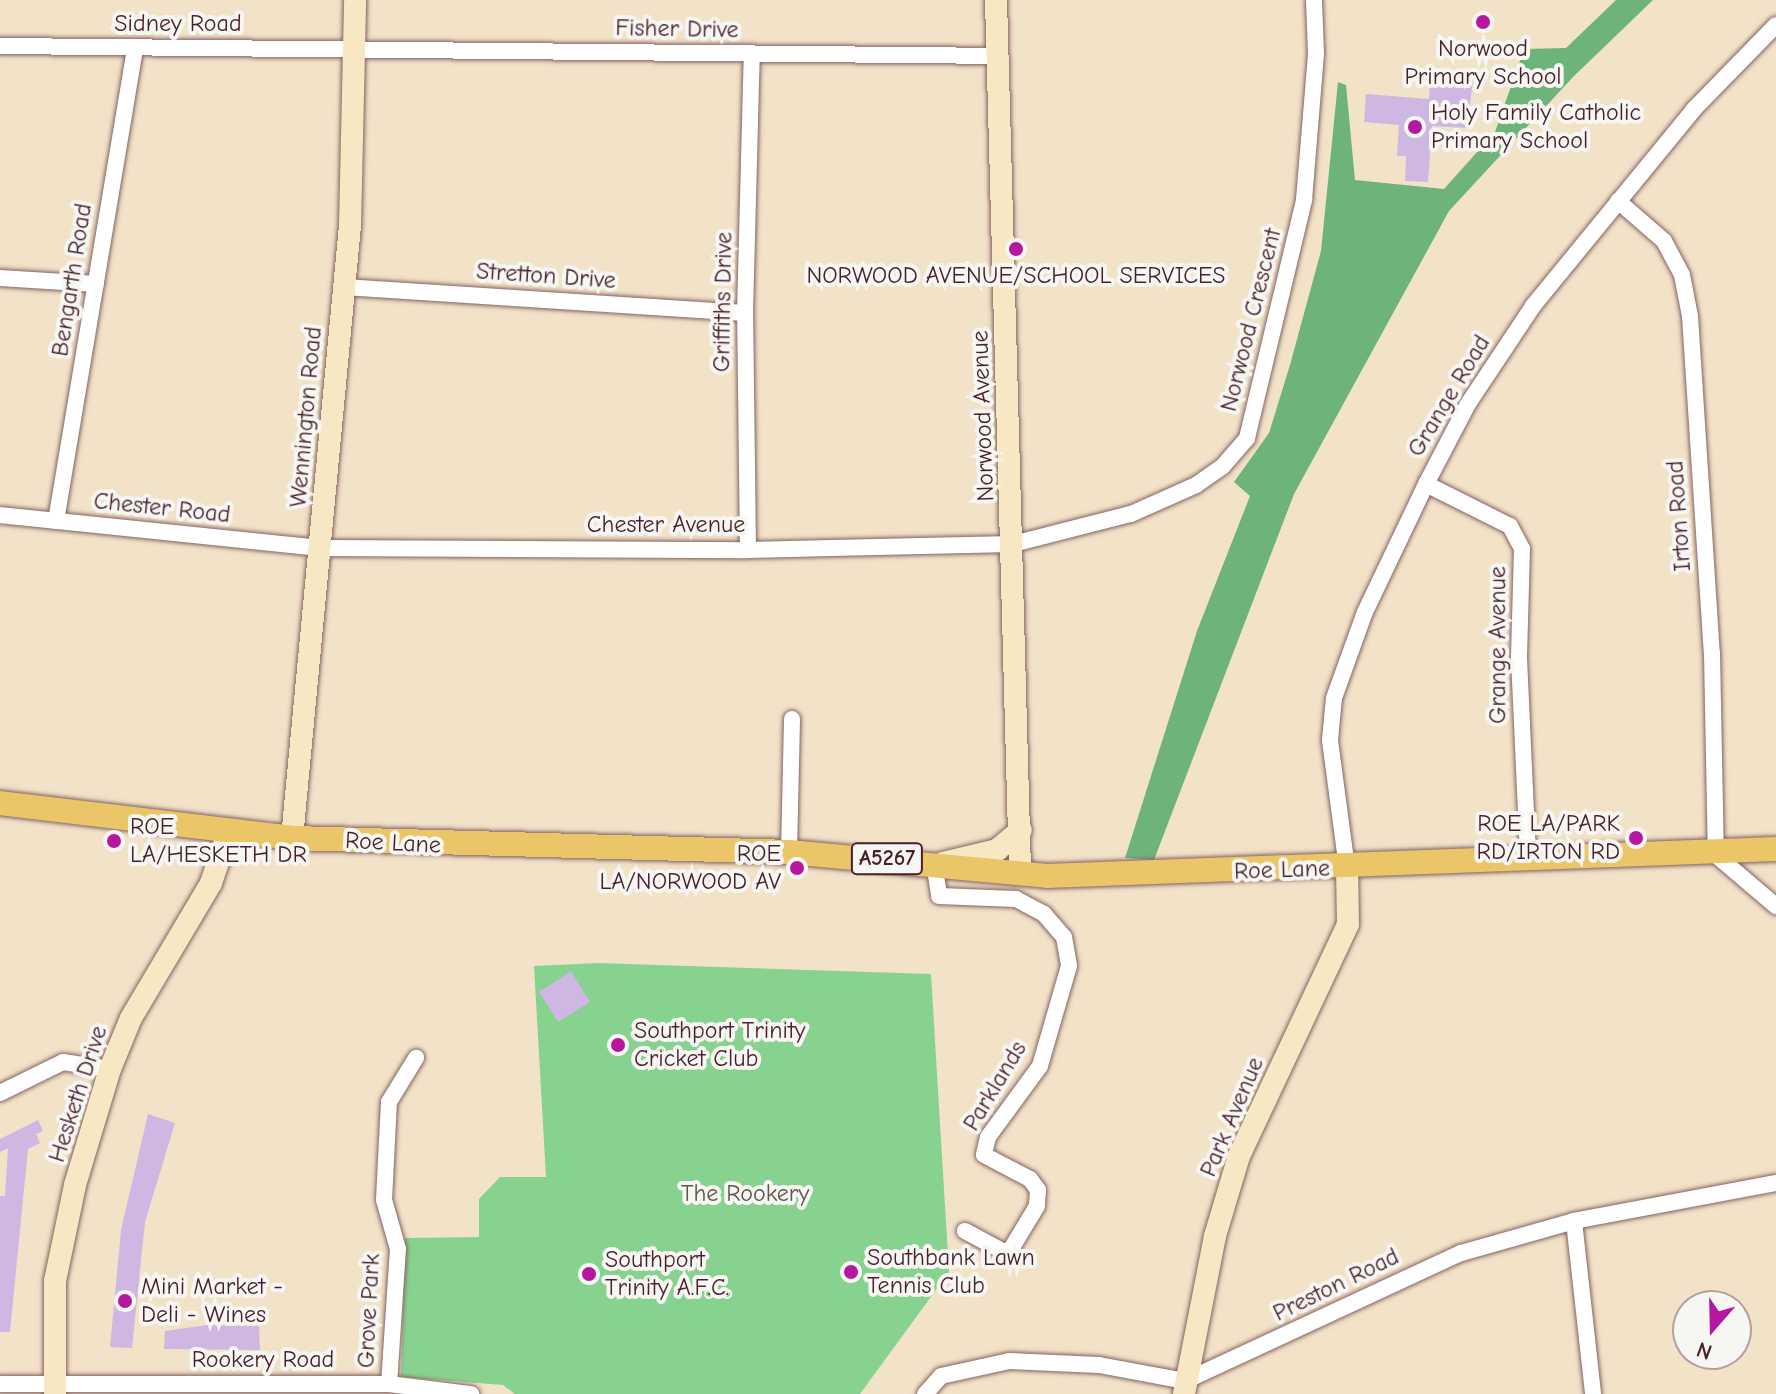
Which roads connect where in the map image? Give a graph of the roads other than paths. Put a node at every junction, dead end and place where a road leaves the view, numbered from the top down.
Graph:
1 (355, 0) edge
2 (996, 0) edge
3 (1314, 0) edge
4 (1776, 25) edge
5 (0, 46) edge
6 (135, 48) junction
7 (355, 49) junction
8 (752, 54) junction
9 (998, 56) junction
10 (1618, 201) junction
11 (0, 278) edge
12 (96, 284) junction
13 (344, 287) junction
14 (745, 313) junction
15 (1426, 484) junction
16 (0, 515) edge
17 (56, 521) junction
18 (1013, 544) junction
19 (319, 548) junction
20 (748, 550) junction
21 (792, 719) dead end
22 (0, 803) edge
23 (1021, 830) junction
24 (228, 833) junction
25 (292, 838) junction
26 (1776, 849) edge
27 (789, 852) junction
28 (1716, 855) junction
29 (1528, 859) junction
30 (939, 863) junction
31 (1347, 868) junction
32 (1020, 872) junction
33 (1776, 906) edge
34 (416, 1058) dead end
35 (110, 1069) junction
36 (0, 1093) edge
37 (1776, 1183) edge
38 (1574, 1221) junction
39 (965, 1231) dead end
40 (0, 1384) edge
41 (389, 1384) junction
42 (1184, 1387) edge
43 (55, 1389) edge
44 (471, 1394) edge
45 (925, 1394) edge
46 (1593, 1394) edge

1 - 7 street, Wennington Road
2 - 9 street, Norwood Avenue
3 - 18 street, Norwood Crescent
4 - 10 street, Grange Road
5 - 6 street, Sidney Road
6 - 7 street, Sidney Road
6 - 12 street, Bengarth Road
7 - 8 street, Fisher Drive
7 - 13 street, Wennington Road
8 - 9 street, Fisher Drive
8 - 14 street, Griffiths Drive
9 - 18 street, Norwood Avenue
10 - 15 street, Grange Road
10 - 28 street, Irton Road
11 - 12 street
12 - 17 street, Bengarth Road
13 - 14 street, Stretton Drive
13 - 19 street, Wennington Road
14 - 20 street, Griffiths Drive
15 - 29 street, Grange Avenue
15 - 31 street, Grange Road
16 - 17 street, Chester Road
17 - 19 street, Chester Road
18 - 20 street, Chester Avenue
18 - 23 street, Norwood Avenue
19 - 20 street, Chester Avenue
19 - 25 street, Wennington Road
21 - 27 street
22 - 24 main road, Roe Lane / A5267
23 - 30 street
23 - 32 street, Norwood Avenue
24 - 25 main road, Roe Lane / A5267
24 - 35 street, Hesketh Drive
25 - 27 main road, Roe Lane / A5267
26 - 28 main road, Roe Lane / A5267
27 - 30 main road, Roe Lane / A5267
28 - 29 main road, Roe Lane / A5267
28 - 33 street
29 - 31 main road, Roe Lane / A5267
30 - 32 main road, Roe Lane / A5267
30 - 39 street, Parklands
31 - 32 main road, Roe Lane / A5267
31 - 42 street, Park Avenue
34 - 41 street, Grove Park
35 - 36 street
35 - 43 street, Hesketh Drive
37 - 38 street, Preston Road
38 - 42 street, Preston Road
38 - 46 street
40 - 43 street, Rookery Road
41 - 43 street, Rookery Road
41 - 44 street, Rookery Road
42 - 45 street

